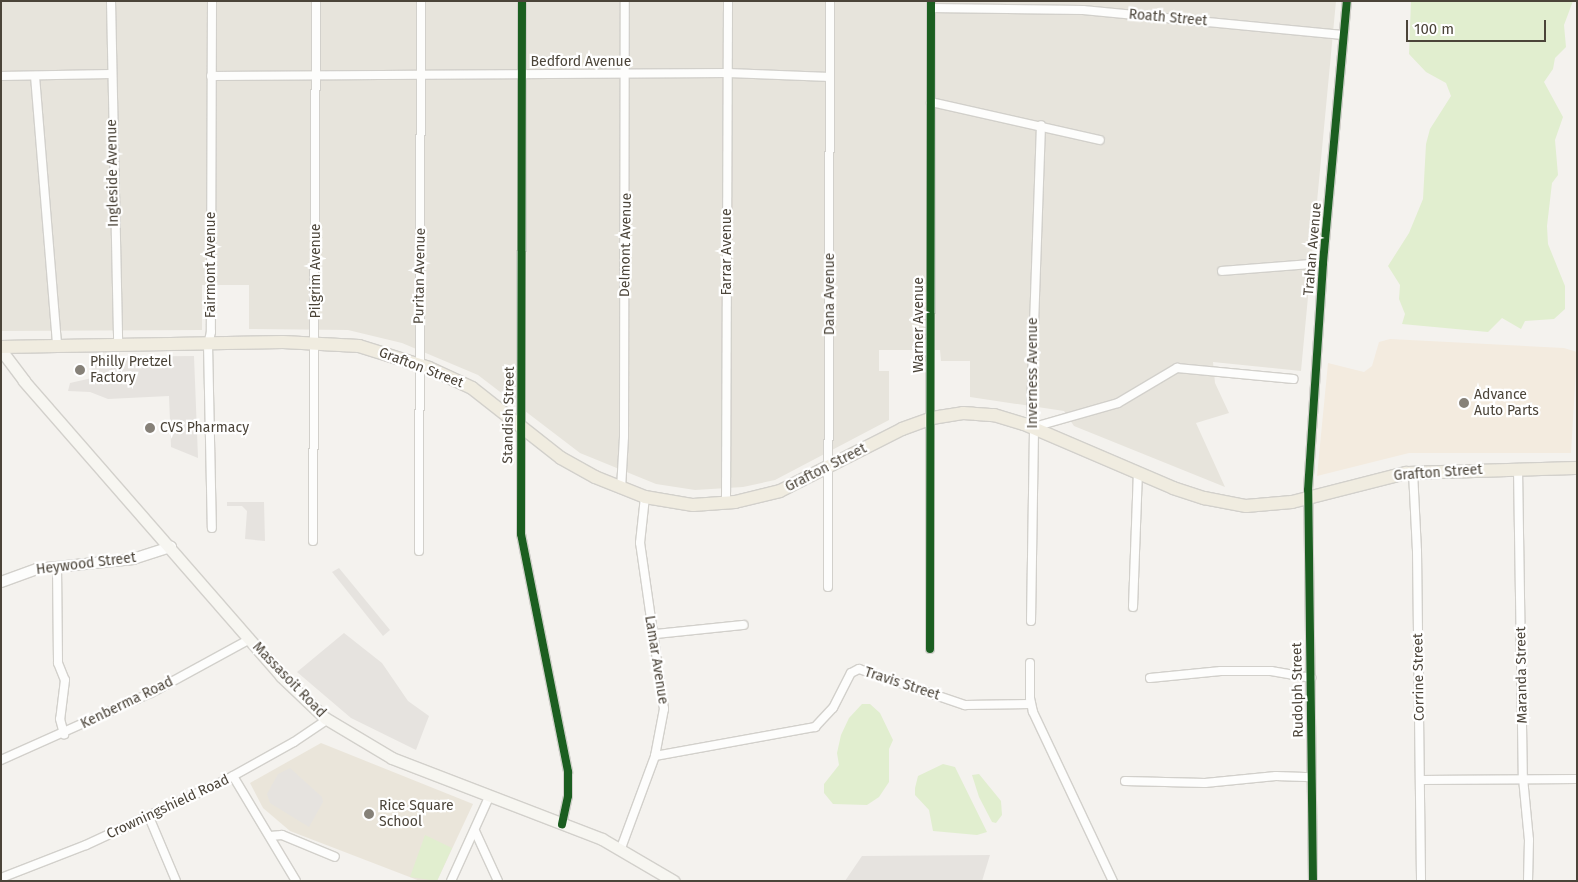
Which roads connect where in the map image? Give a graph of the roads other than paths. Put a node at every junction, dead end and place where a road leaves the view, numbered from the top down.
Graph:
1 (111, 1) edge
2 (212, 1) edge
3 (316, 1) edge
4 (421, 1) edge
5 (522, 1) edge
6 (626, 1) edge
7 (728, 1) edge
8 (830, 1) edge
9 (1347, 1) edge
10 (931, 5) edge
11 (1343, 35) junction
12 (316, 73) junction
13 (728, 73) junction
14 (111, 74) junction
15 (421, 74) junction
16 (522, 74) junction
17 (625, 74) junction
18 (1, 76) edge
19 (35, 76) junction
20 (212, 76) junction
21 (830, 77) junction
22 (931, 102) junction
23 (1041, 125) junction
24 (1100, 140) dead end
25 (1323, 263) junction
26 (1222, 271) dead end
27 (316, 342) junction
28 (208, 344) junction
29 (118, 345) junction
30 (57, 346) junction
31 (1, 349) edge
32 (419, 364) junction
33 (1293, 379) dead end
34 (932, 418) junction
35 (521, 425) junction
36 (1034, 427) junction
37 (830, 468) junction
38 (1577, 468) edge
39 (1518, 469) junction
40 (1138, 472) junction
41 (1413, 472) junction
42 (621, 488) junction
43 (645, 497) junction
44 (1308, 499) junction
45 (726, 504) junction
46 (212, 528) dead end
47 (314, 541) dead end
48 (171, 547) junction
49 (419, 551) dead end
50 (57, 566) junction
51 (4, 579) edge
52 (828, 587) dead end
53 (1133, 608) dead end
54 (1031, 620) dead end
55 (744, 626) dead end
56 (654, 634) junction
57 (250, 639) junction
58 (930, 650) dead end
59 (1030, 663) dead end
60 (1150, 678) dead end
61 (1312, 678) junction
62 (1031, 704) junction
63 (327, 720) junction
64 (64, 734) junction
65 (655, 756) junction
66 (1, 760) edge
67 (233, 776) junction
68 (1312, 777) junction
69 (1523, 778) junction
70 (1577, 779) edge
71 (1421, 780) junction
72 (1124, 781) dead end
73 (490, 795) junction
74 (149, 816) junction
75 (562, 824) junction
76 (474, 831) junction
77 (270, 836) junction
78 (621, 848) junction
79 (335, 857) dead end
80 (1, 878) edge
81 (176, 881) edge
82 (296, 881) edge
83 (451, 881) edge
84 (498, 881) edge
85 (674, 881) edge
86 (1113, 881) edge
87 (1314, 881) edge
88 (1421, 881) edge
89 (1528, 881) edge

1 - 14 street, Ingleside Avenue
2 - 20 street, Fairmont Avenue
3 - 12 street, Pilgrim Avenue
4 - 15 street, Puritan Avenue
5 - 16 street, Standish Street
6 - 17 street, Delmont Avenue
7 - 13 street, Farrar Avenue
8 - 21 street, Dana Avenue
9 - 11 street, Trahan Avenue
10 - 11 street, Roath Street
10 - 22 street, Warner Avenue
11 - 25 street, Trahan Avenue
12 - 15 street, Bedford Avenue
12 - 20 street, Bedford Avenue
12 - 27 street, Pilgrim Avenue
13 - 17 street, Bedford Avenue
13 - 21 street, Bedford Avenue
13 - 45 street, Farrar Avenue
14 - 19 street
14 - 29 street, Ingleside Avenue
15 - 16 street, Bedford Avenue
15 - 32 street, Puritan Avenue
16 - 17 street, Bedford Avenue
16 - 35 street, Standish Street
17 - 42 street, Delmont Avenue
18 - 19 street
19 - 30 street
20 - 28 street, Fairmont Avenue
21 - 37 street, Dana Avenue
22 - 23 street
22 - 34 street, Warner Avenue
23 - 24 street
23 - 36 street, Inverness Avenue
25 - 26 street
25 - 44 street, Trahan Avenue
27 - 28 highway, Grafton Street
27 - 32 highway, Grafton Street
27 - 47 street, Pilgrim Avenue
28 - 29 highway, Grafton Street
28 - 46 street, Fairmont Avenue
29 - 30 highway, Grafton Street
30 - 31 highway, Grafton Street
31 - 48 main road, Massasoit Road
32 - 35 highway, Grafton Street
32 - 49 street, Puritan Avenue
33 - 36 street
34 - 36 highway, Grafton Street
34 - 37 highway, Grafton Street
34 - 58 street, Warner Avenue
35 - 42 highway, Grafton Street
35 - 75 street, Standish Street
36 - 40 highway, Grafton Street
36 - 54 street, Inverness Avenue
37 - 45 highway, Grafton Street
37 - 52 street, Dana Avenue
38 - 39 highway, Grafton Street
39 - 41 highway, Grafton Street
39 - 69 street, Maranda Street
40 - 44 highway, Grafton Street
40 - 53 street
41 - 44 highway, Grafton Street
41 - 71 street, Corrine Street
42 - 43 highway, Grafton Street
43 - 45 highway, Grafton Street
43 - 56 street, Lamar Avenue
44 - 61 street, Rudolph Street
48 - 50 street, Heywood Street
48 - 57 main road, Massasoit Road
50 - 51 street, Heywood Street
50 - 64 street
55 - 56 street
56 - 65 street, Lamar Avenue
57 - 63 main road, Massasoit Road
57 - 64 street, Kenberma Road
59 - 62 street
60 - 61 street
61 - 68 street, Rudolph Street
62 - 65 street, Travis Street
62 - 86 street
63 - 67 street, Crowningshield Road
63 - 73 main road, Massasoit Road
64 - 66 street, Kenberma Road
65 - 78 street, Lamar Avenue
67 - 74 street, Crowningshield Road
67 - 77 street
68 - 72 street
68 - 87 street, Rudolph Street
69 - 70 street
69 - 71 street
69 - 89 street, Maranda Street
71 - 88 street, Corrine Street
73 - 75 main road, Massasoit Road
73 - 76 street
74 - 80 street, Crowningshield Road
74 - 81 street
75 - 78 main road, Massasoit Road
76 - 83 street
76 - 84 street
77 - 79 street
77 - 82 street
78 - 85 main road, Massasoit Road

